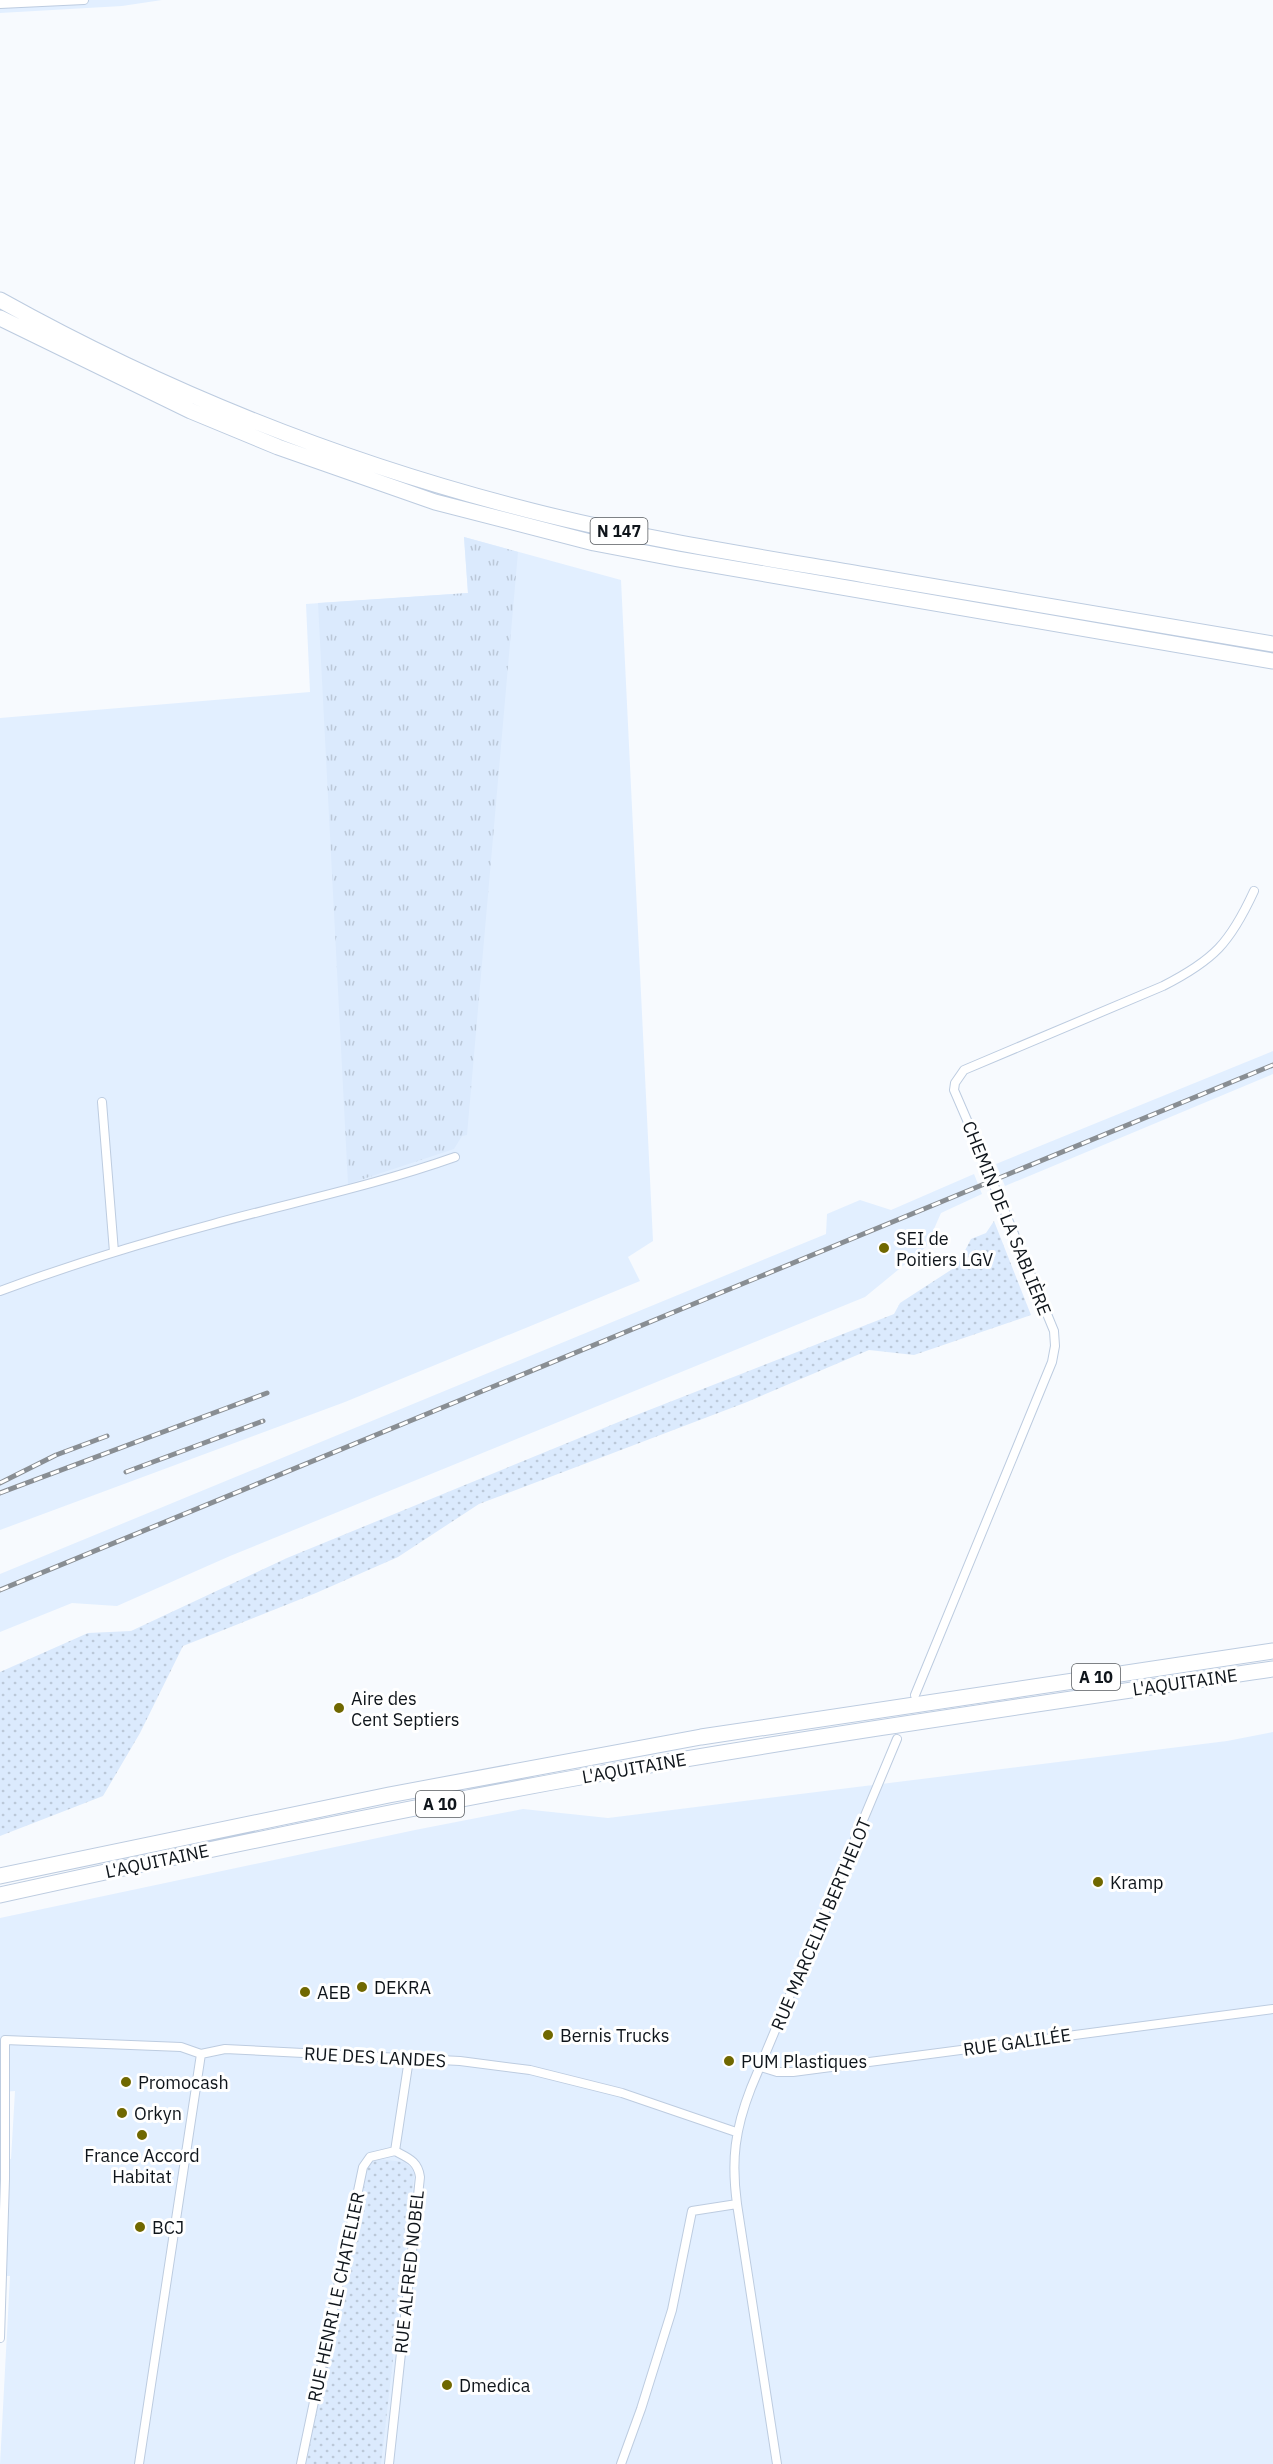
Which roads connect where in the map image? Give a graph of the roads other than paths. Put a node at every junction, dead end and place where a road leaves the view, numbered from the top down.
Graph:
1 (84, 0) edge
2 (0, 4) edge
3 (0, 291) edge
4 (0, 300) edge
5 (4, 322) edge
6 (47, 326) junction
7 (1273, 644) edge
8 (1273, 661) edge
9 (1254, 891) dead end
10 (102, 1102) dead end
11 (455, 1157) dead end
12 (114, 1252) junction
13 (0, 1291) edge
14 (1273, 1651) edge
15 (1273, 1669) edge
16 (915, 1695) dead end
17 (897, 1739) dead end
18 (0, 1876) edge
19 (0, 1895) edge
20 (1273, 2009) edge
21 (201, 2054) junction
22 (409, 2059) junction
23 (761, 2067) junction
24 (736, 2132) junction
25 (395, 2151) junction
26 (3, 2153) edge
27 (737, 2204) junction
28 (0, 2338) edge
29 (139, 2464) edge
30 (301, 2464) edge
31 (389, 2464) edge
32 (621, 2464) edge
33 (777, 2464) edge

1 - 2 street
3 - 6 highway, N 147
4 - 6 highway, N 147
5 - 8 highway, N 147
6 - 7 highway, N 147
9 - 16 street, CHEMIN DE LA SABLIÈRE, bridge
10 - 12 street
11 - 12 street
12 - 13 street
14 - 18 highway, L'AQUITAINE / A 10
15 - 19 highway, L'AQUITAINE / A 10
17 - 23 street, RUE MARCELIN BERTHELOT
20 - 23 street, RUE GALILÉE
21 - 22 street, RUE DES LANDES
21 - 26 street, RUE DES LANDES
21 - 29 street
22 - 24 street, RUE DES LANDES
22 - 25 street
23 - 24 street, RUE MARCELIN BERTHELOT
24 - 27 street, RUE MARCELIN BERTHELOT
25 - 30 street, RUE HENRI LE CHATELIER
25 - 31 street, RUE ALFRED NOBEL
26 - 28 street
27 - 32 street
27 - 33 street, RUE MARCELIN BERTHELOT

